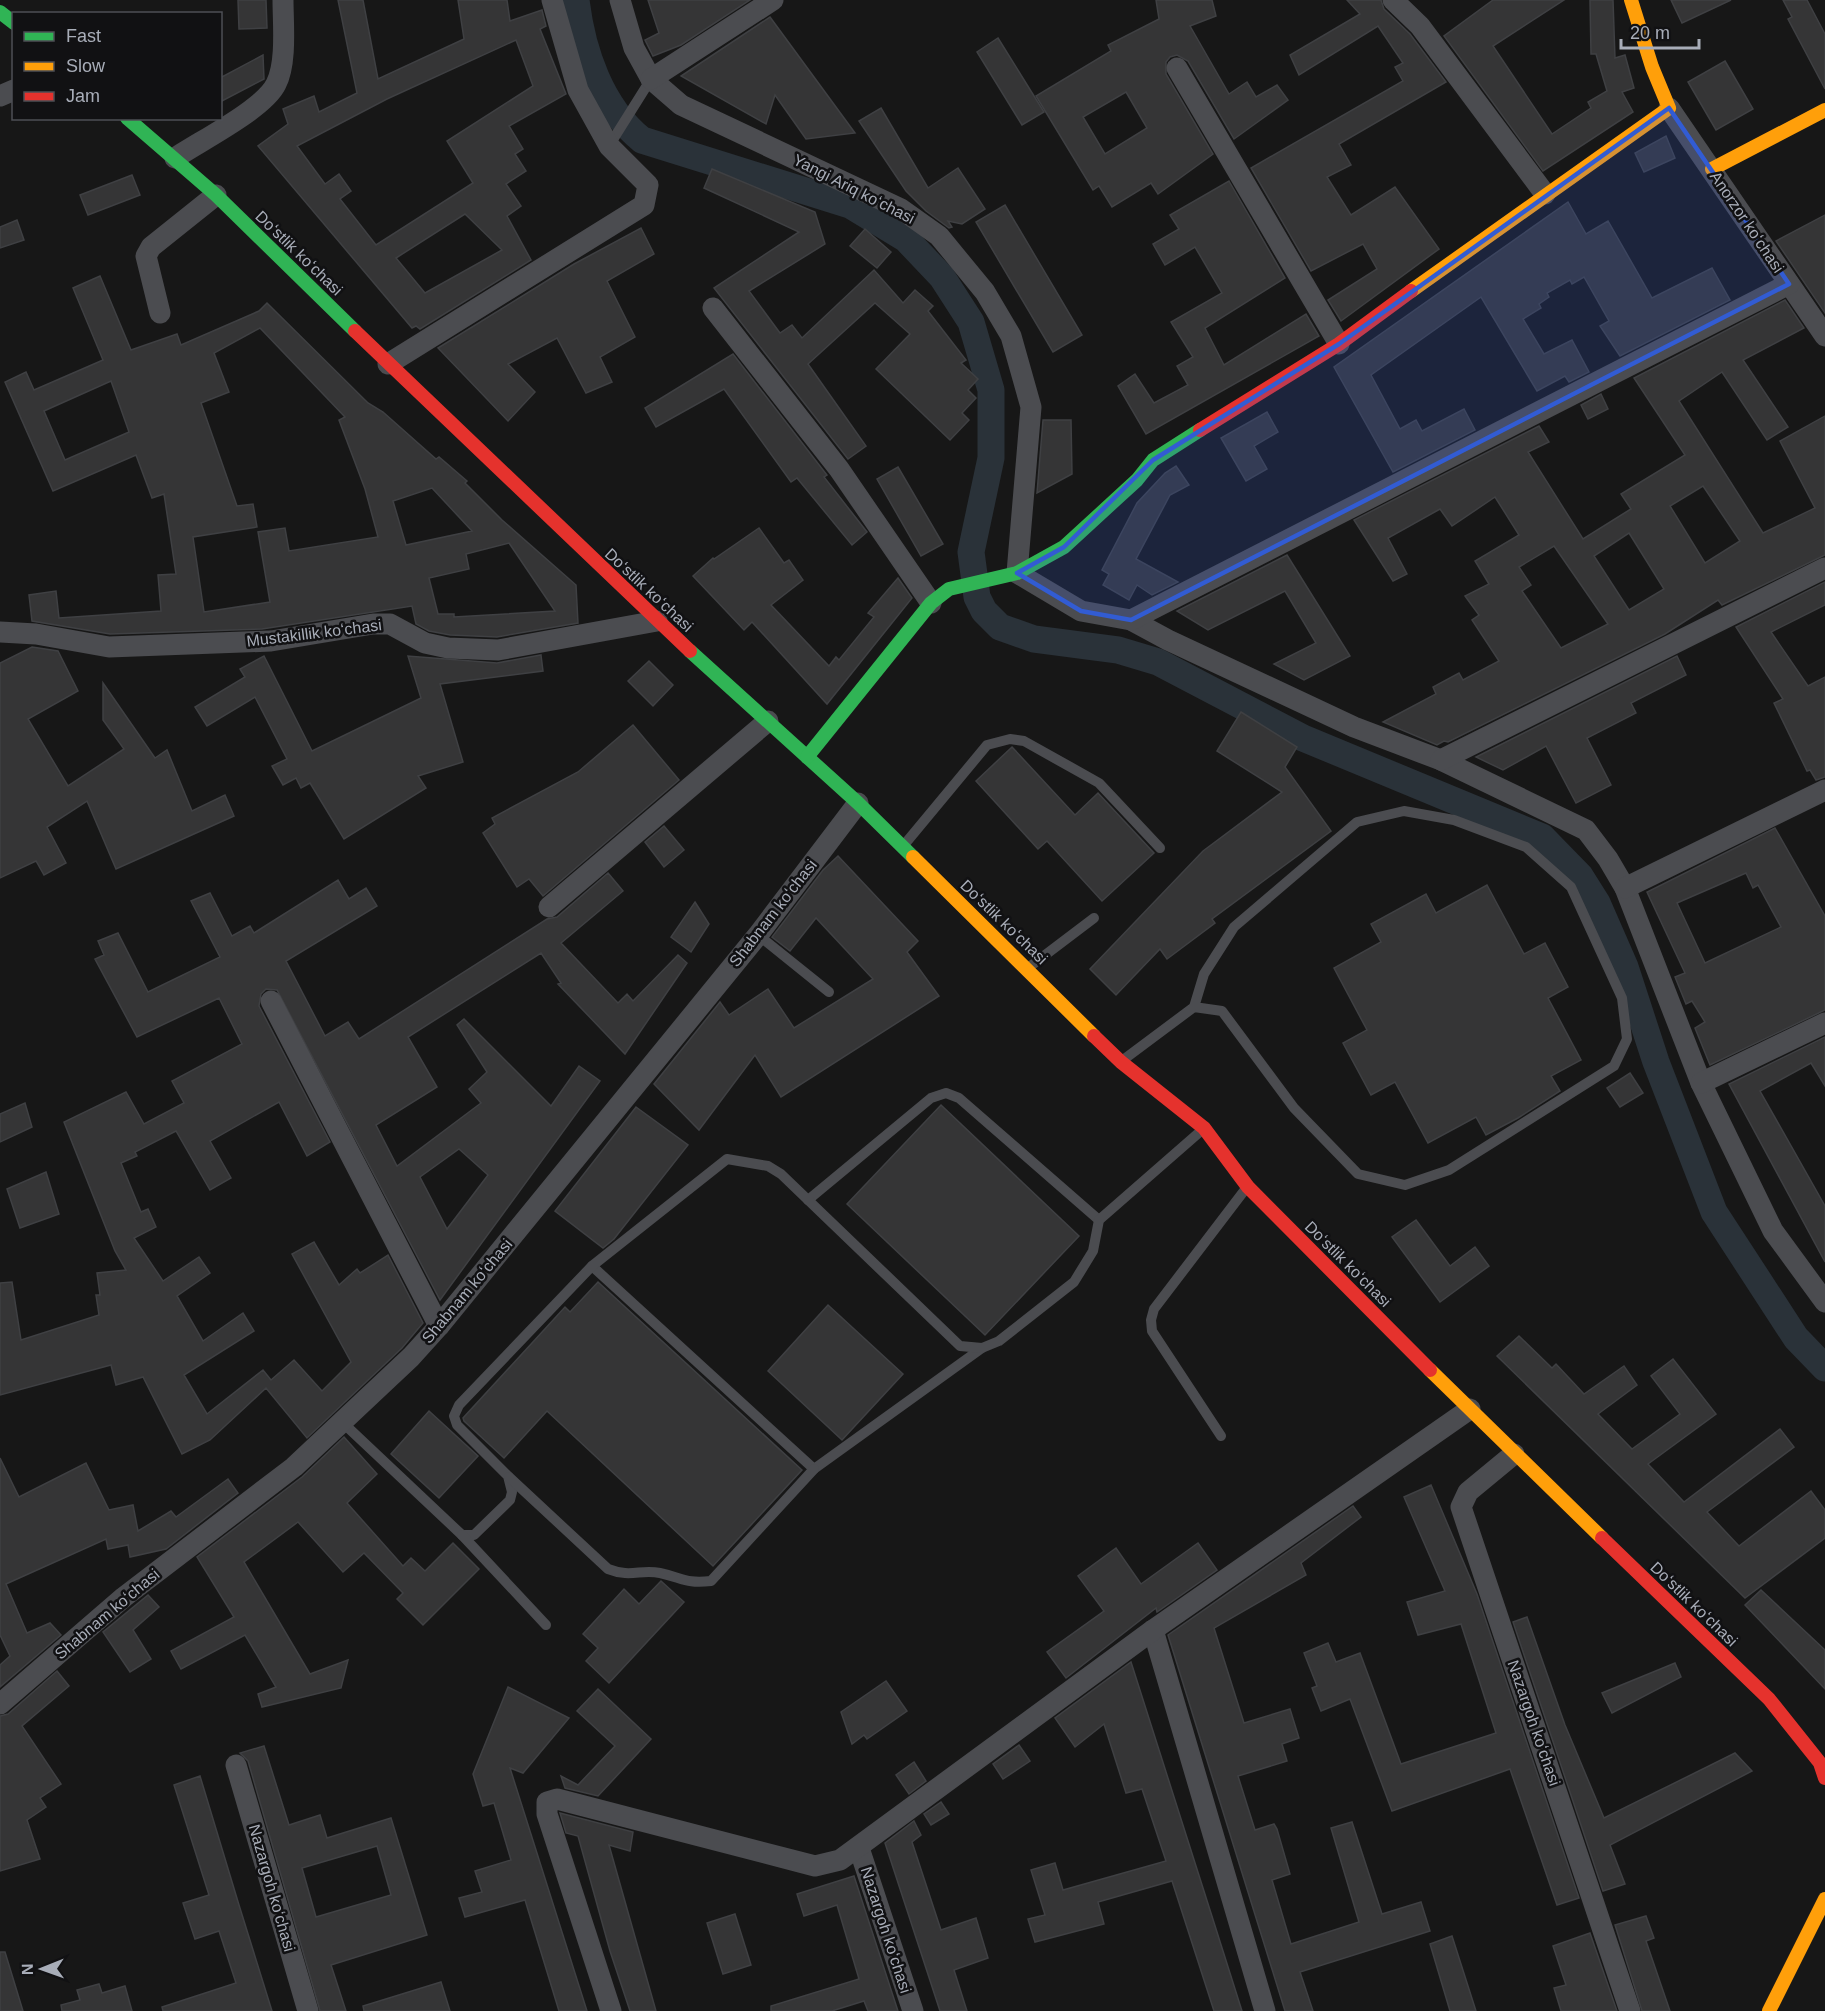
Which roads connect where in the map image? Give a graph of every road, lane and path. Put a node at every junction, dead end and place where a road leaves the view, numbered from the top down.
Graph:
1 (283, 0) edge
2 (552, 0) edge
3 (620, 0) edge
4 (773, 0) edge
5 (1393, 0) edge
6 (1632, 0) edge
7 (0, 12) edge
8 (12, 21) edge
9 (1177, 68) dead end
10 (651, 79) junction
11 (1669, 108) junction
12 (1825, 110) edge
13 (129, 120) edge
14 (612, 141) junction
15 (175, 158) junction
16 (1712, 169) junction
17 (1545, 194) junction
18 (216, 195) junction
19 (1789, 284) junction
20 (713, 308) dead end
21 (160, 313) dead end
22 (1825, 336) edge
23 (1339, 344) junction
24 (388, 364) junction
25 (1825, 568) edge
26 (1007, 575) junction
27 (932, 603) junction
28 (1131, 620) junction
29 (657, 621) junction
30 (0, 632) edge
31 (768, 721) junction
32 (807, 757) junction
33 (1441, 760) junction
34 (1825, 790) edge
35 (858, 803) junction
36 (902, 847) junction
37 (1160, 848) dead end
38 (1625, 888) junction
39 (549, 907) dead end
40 (1094, 918) dead end
41 (758, 935) junction
42 (1028, 968) junction
43 (830, 992) dead end
44 (271, 1001) dead end
45 (1194, 1008) junction
46 (1825, 1023) edge
47 (1121, 1062) junction
48 (1701, 1083) junction
49 (1204, 1128) junction
50 (1248, 1187) junction
51 (808, 1200) junction
52 (1099, 1220) junction
53 (592, 1266) junction
54 (1818, 1277) edge
55 (1825, 1302) edge
56 (439, 1326) junction
57 (982, 1348) junction
58 (1470, 1409) junction
59 (341, 1421) junction
60 (1221, 1436) dead end
61 (1514, 1454) junction
62 (814, 1470) junction
63 (508, 1476) junction
64 (462, 1535) junction
65 (546, 1625) dead end
66 (1153, 1630) junction
67 (0, 1704) edge
68 (236, 1765) dead end
69 (1825, 1778) edge
70 (859, 1848) junction
71 (1825, 1899) edge
72 (308, 2011) edge
73 (611, 2011) edge
74 (914, 2011) edge
75 (1265, 2011) edge
76 (1630, 2011) edge
77 (1768, 2011) edge

1 - 15 street
2 - 14 street
3 - 10 street, Yangi Ariq koʻchasi
4 - 10 street
5 - 17 street
6 - 11 street
7 - 8 street
9 - 23 street
10 - 14 lane
10 - 26 street, Yangi Ariq koʻchasi
11 - 16 street, Anorzor koʻchasi
11 - 17 street
12 - 16 street
13 - 15 street, Doʻstlik koʻchasi
14 - 24 street
15 - 18 street, Doʻstlik koʻchasi
16 - 19 street, Anorzor koʻchasi
17 - 23 street
18 - 21 street
18 - 24 street, Doʻstlik koʻchasi
19 - 22 street, Anorzor koʻchasi
19 - 28 street
20 - 27 street
23 - 26 street
24 - 29 street, Doʻstlik koʻchasi
25 - 33 street
26 - 27 street
26 - 28 street
27 - 32 street
28 - 33 street
29 - 30 street, Mustakillik koʻchasi
29 - 31 street, Doʻstlik koʻchasi
31 - 32 street, Doʻstlik koʻchasi
31 - 39 street
32 - 35 street, Doʻstlik koʻchasi
33 - 38 street
34 - 38 street
35 - 36 street, Doʻstlik koʻchasi
35 - 41 street, Shabnam koʻchasi
36 - 37 lane
36 - 42 street, Doʻstlik koʻchasi
38 - 48 street
40 - 42 lane
41 - 43 lane
41 - 56 street, Shabnam koʻchasi
42 - 47 street, Doʻstlik koʻchasi
44 - 56 street
45 - 45 lane
45 - 47 lane
46 - 48 street
47 - 49 street, Doʻstlik koʻchasi
48 - 54 street
49 - 50 street, Doʻstlik koʻchasi
49 - 52 lane
50 - 58 street, Doʻstlik koʻchasi
50 - 60 lane
51 - 52 lane
51 - 53 lane
51 - 57 lane
52 - 57 lane
53 - 62 lane
53 - 63 lane
54 - 55 street
56 - 59 street, Shabnam koʻchasi
57 - 62 lane
58 - 61 street, Doʻstlik koʻchasi
58 - 66 street
59 - 64 lane
59 - 67 street, Shabnam koʻchasi
61 - 69 street, Doʻstlik koʻchasi
61 - 76 street, Nazargoh koʻchasi
62 - 63 lane
63 - 64 lane
64 - 65 lane
66 - 70 street
66 - 75 street
68 - 72 street, Nazargoh koʻchasi
70 - 73 street
70 - 74 street, Nazargoh koʻchasi
71 - 77 street

